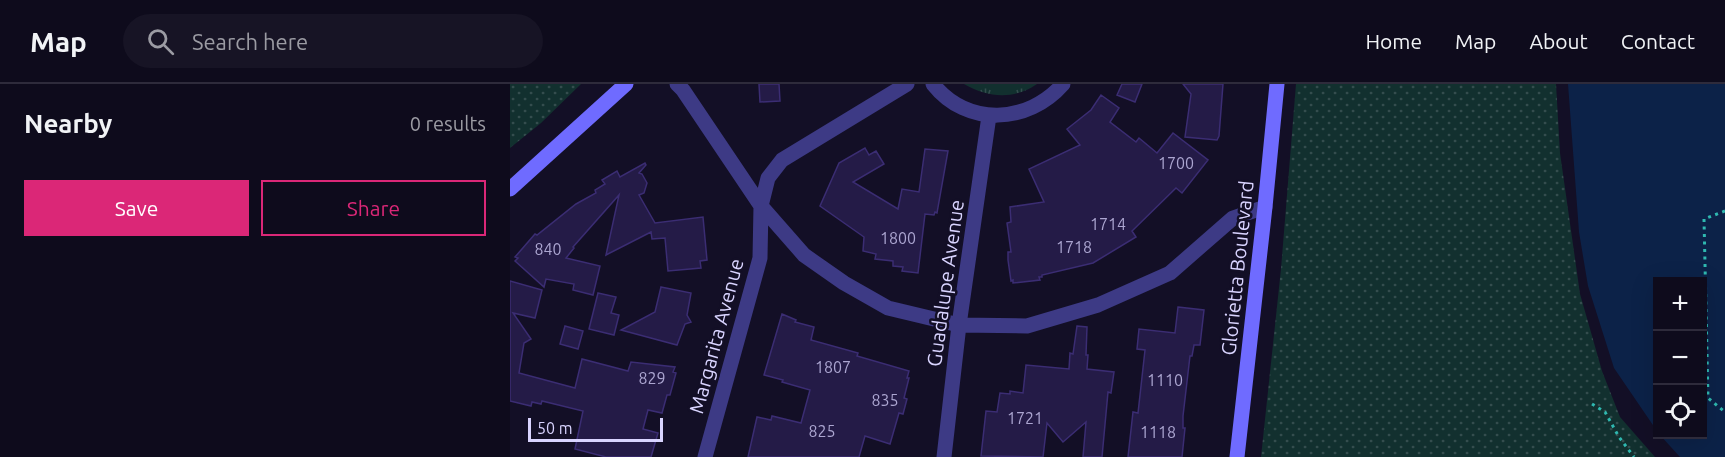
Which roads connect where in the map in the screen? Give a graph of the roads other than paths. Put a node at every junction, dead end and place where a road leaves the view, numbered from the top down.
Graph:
1 (626, 84) edge
2 (677, 84) edge
3 (907, 84) edge
4 (933, 84) edge
5 (1063, 84) edge
6 (1277, 84) edge
7 (989, 116) junction
8 (510, 189) edge
9 (761, 206) junction
10 (1265, 207) junction
11 (959, 325) junction
12 (705, 457) edge
13 (944, 457) edge
14 (1236, 457) edge

1 - 8 street
2 - 9 street
3 - 9 street, Margarita Avenue
4 - 7 street
5 - 7 street
6 - 10 street, Glorietta Boulevard
7 - 11 street, Guadalupe Avenue
9 - 11 street
9 - 12 street, Margarita Avenue
10 - 11 street
10 - 14 street, Glorietta Boulevard
11 - 13 street, Guadalupe Avenue

